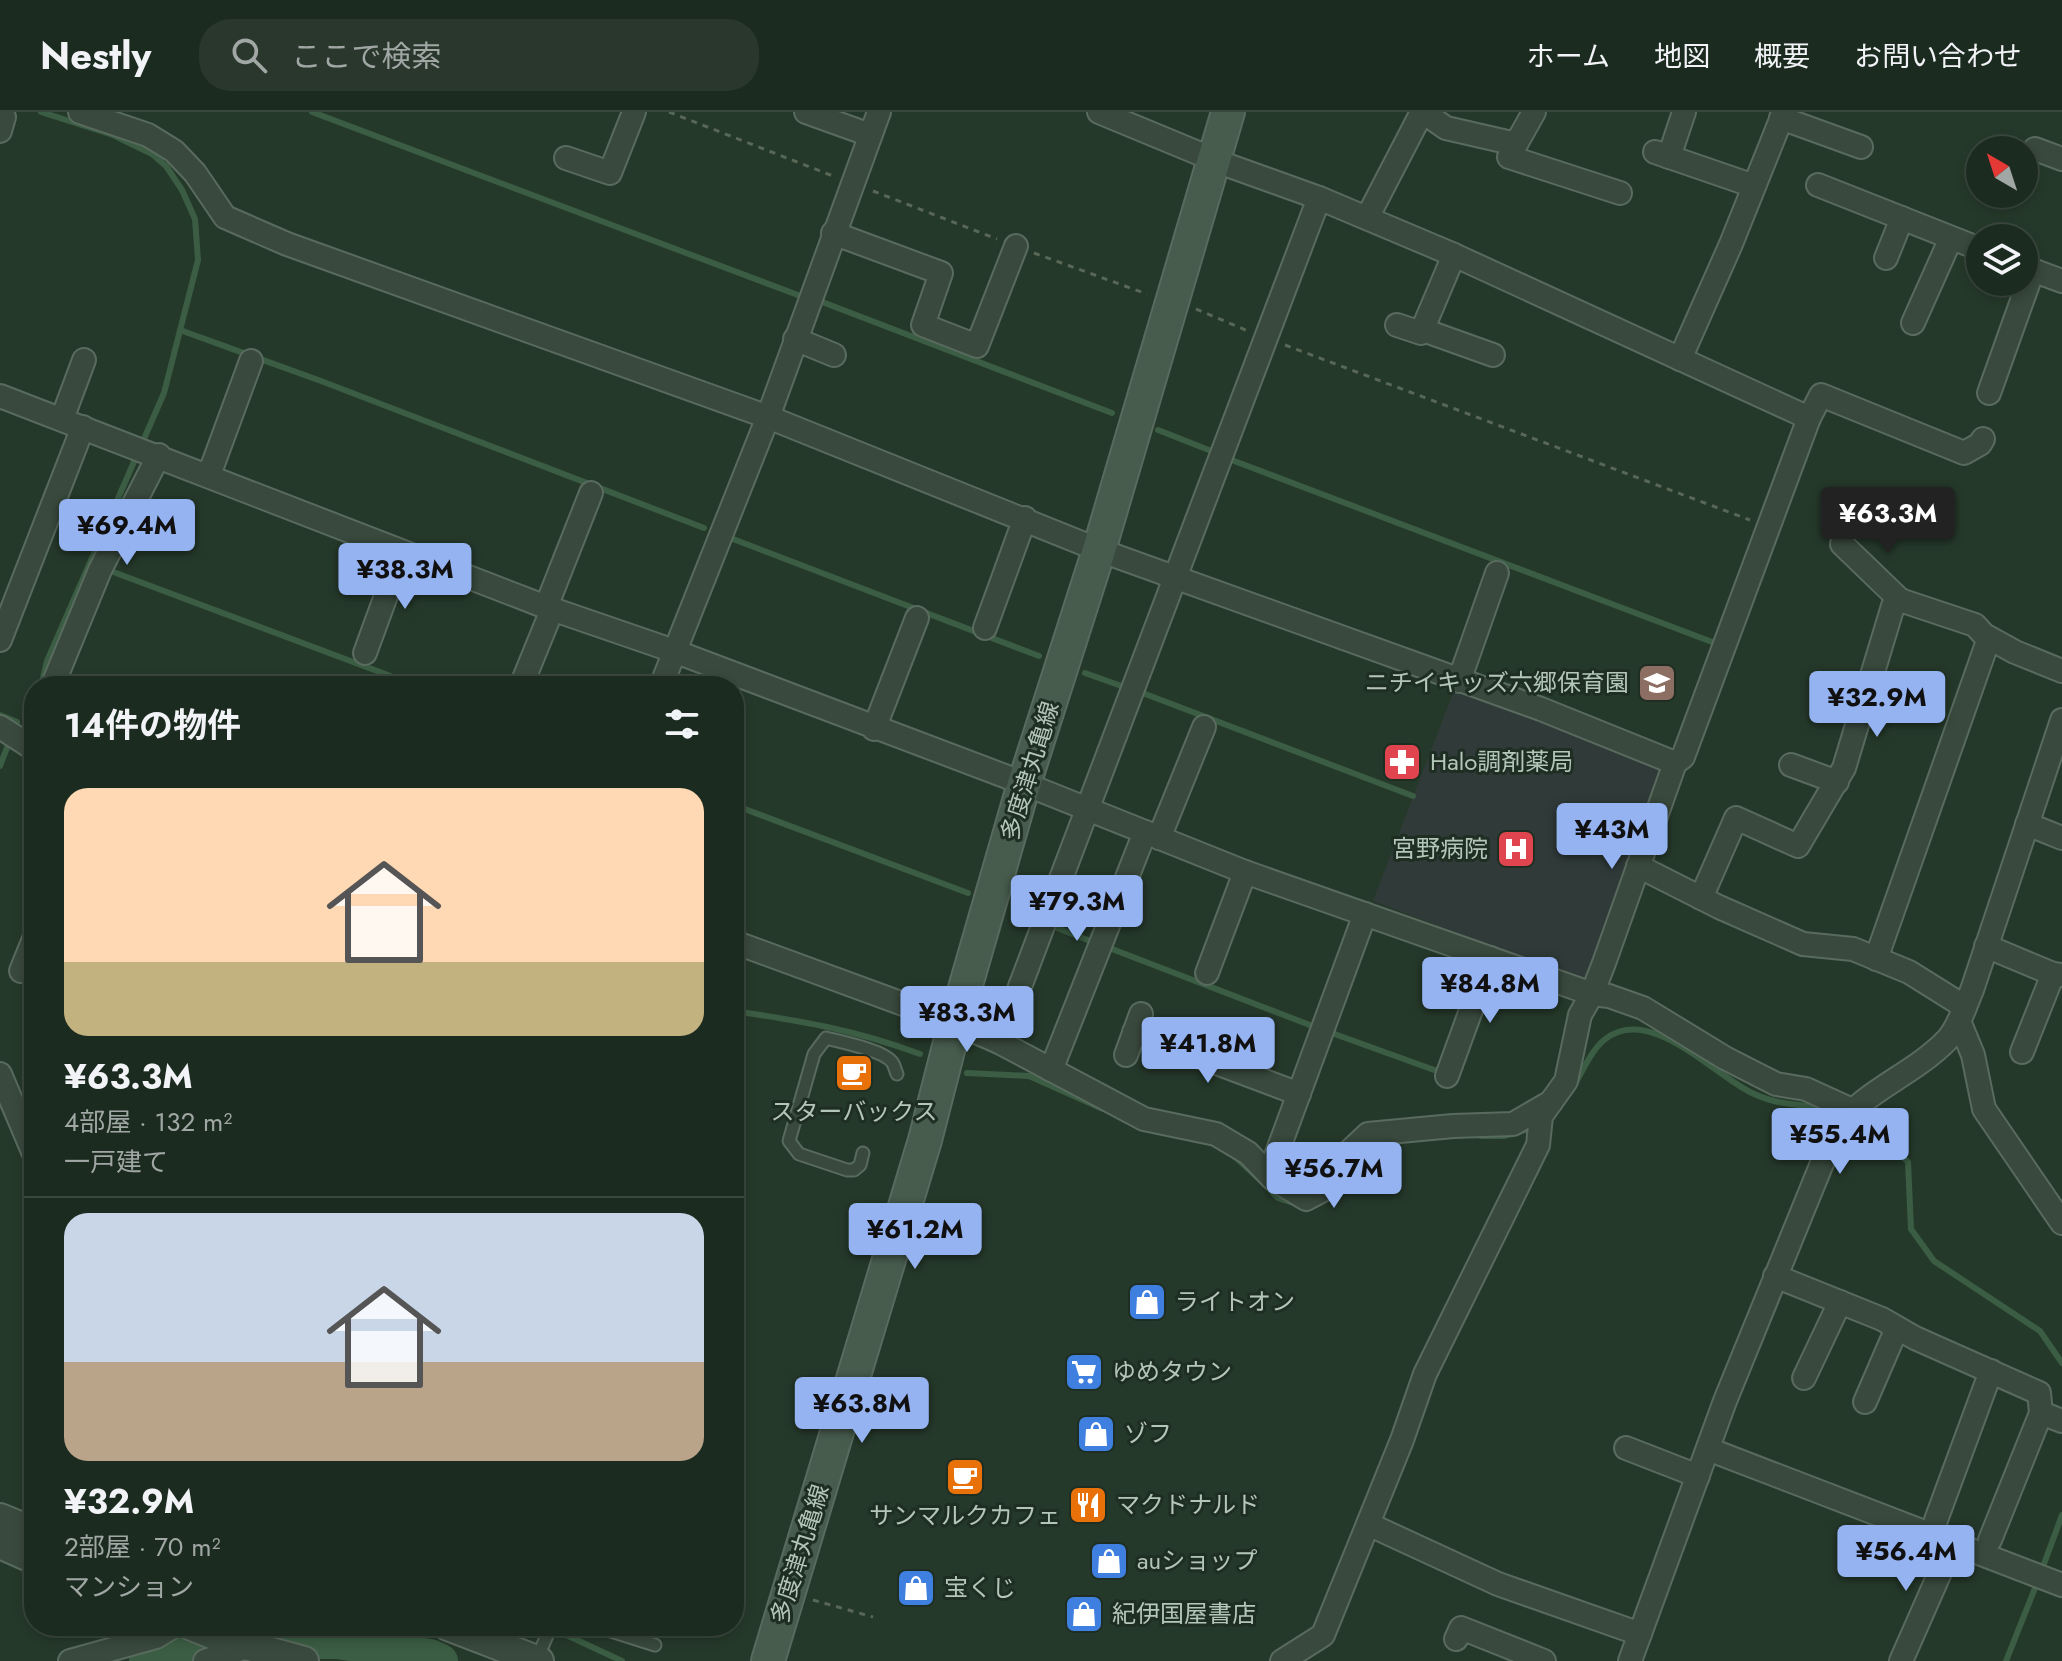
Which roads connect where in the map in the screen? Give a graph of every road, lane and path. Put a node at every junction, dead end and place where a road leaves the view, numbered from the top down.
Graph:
1 (80, 112) edge
2 (634, 112) edge
3 (669, 112) edge
4 (806, 112) edge
5 (879, 112) edge
6 (1099, 112) edge
7 (1228, 112) edge
8 (1422, 112) edge
9 (1534, 112) edge
10 (1684, 112) edge
11 (1782, 115) edge
12 (0, 116) edge
13 (0, 131) edge
14 (870, 135) junction
15 (1516, 144) junction
16 (1861, 147) dead end
17 (2038, 150) edge
18 (566, 158) dead end
19 (1214, 159) junction
20 (2062, 159) edge
21 (852, 183) junction
22 (1818, 185) dead end
23 (1754, 186) junction
24 (1620, 193) dead end
25 (1319, 198) junction
26 (1367, 218) junction
27 (1902, 218) junction
28 (833, 233) junction
29 (1951, 238) junction
30 (1966, 244) edge
31 (1016, 246) junction
32 (1454, 255) junction
33 (1886, 258) dead end
34 (2038, 272) edge
35 (2062, 281) edge
36 (2024, 296) edge
37 (1173, 302) junction
38 (1913, 323) dead end
39 (1397, 325) dead end
40 (1423, 330) junction
41 (1266, 338) junction
42 (795, 339) junction
43 (834, 355) dead end
44 (1493, 355) dead end
45 (1680, 359) junction
46 (84, 360) dead end
47 (251, 361) dead end
48 (1989, 393) dead end
49 (0, 396) edge
50 (768, 417) junction
51 (1809, 418) junction
52 (62, 419) junction
53 (83, 427) junction
54 (1983, 439) dead end
55 (147, 451) junction
56 (209, 475) junction
57 (591, 493) dead end
58 (1025, 518) junction
59 (1769, 526) junction
60 (1842, 544) dead end
61 (1099, 550) junction
62 (402, 552) junction
63 (1497, 573) dead end
64 (1176, 577) junction
65 (1900, 600) junction
66 (549, 608) junction
67 (917, 618) dead end
68 (985, 628) dead end
69 (1989, 638) junction
70 (0, 640) edge
71 (674, 651) junction
72 (365, 653) dead end
73 (2062, 671) edge
74 (56, 676) edge
75 (532, 676) edge
76 (665, 676) edge
77 (738, 676) edge
78 (744, 678) edge
79 (1459, 681) junction
80 (2062, 720) edge
81 (0, 727) edge
82 (1204, 727) dead end
83 (874, 729) junction
84 (24, 743) edge
85 (1675, 763) junction
86 (1791, 765) dead end
87 (1837, 782) junction
88 (1024, 784) junction
89 (1087, 809) junction
90 (2027, 824) junction
91 (1152, 835) junction
92 (2062, 838) edge
93 (1638, 866) junction
94 (1245, 872) junction
95 (1701, 898) junction
96 (1365, 914) junction
97 (744, 946) edge
98 (1986, 946) junction
99 (1490, 958) junction
100 (1876, 959) junction
101 (24, 964) edge
102 (21, 971) dead end
103 (1207, 973) dead end
104 (2058, 975) edge
105 (1592, 994) junction
106 (1962, 1014) junction
107 (955, 1023) junction
108 (999, 1042) junction
109 (2022, 1052) dead end
110 (1126, 1055) dead end
111 (1051, 1070) junction
112 (0, 1074) edge
113 (897, 1074) dead end
114 (1447, 1076) dead end
115 (1299, 1094) junction
116 (1546, 1109) junction
117 (1852, 1110) junction
118 (24, 1130) edge
119 (863, 1153) dead end
120 (1273, 1164) dead end
121 (2062, 1223) edge
122 (1775, 1276) junction
123 (1840, 1302) junction
124 (1897, 1328) junction
125 (1991, 1371) junction
126 (1804, 1378) dead end
127 (1865, 1402) dead end
128 (2052, 1417) edge
129 (1626, 1448) dead end
130 (1708, 1449) junction
131 (1698, 1476) junction
132 (0, 1518) edge
133 (1936, 1520) dead end
134 (1368, 1524) junction
135 (24, 1540) edge
136 (1990, 1540) dead end
137 (1953, 1543) junction
138 (0, 1544) edge
139 (24, 1546) edge
140 (2057, 1583) edge
141 (806, 1598) dead end
142 (873, 1617) dead end
143 (1640, 1634) junction
144 (158, 1636) edge
145 (221, 1636) edge
146 (498, 1636) edge
147 (627, 1636) edge
148 (1456, 1639) dead end
149 (543, 1645) edge
150 (655, 1645) dead end
151 (250, 1646) junction
152 (70, 1661) edge
153 (205, 1661) edge
154 (304, 1661) edge
155 (768, 1661) edge
156 (1282, 1661) edge
157 (1544, 1661) edge
158 (1630, 1661) edge
159 (1901, 1661) edge

1 - 50 street
2 - 18 street
3 - 21 path
4 - 14 street
5 - 14 street
6 - 19 street
7 - 19 main road, 多度津丸亀線
8 - 15 street
8 - 26 street
9 - 15 street
10 - 23 street
11 - 16 street
11 - 23 street
12 - 13 street
14 - 21 street
15 - 24 street
17 - 20 street
19 - 25 street
19 - 37 main road, 多度津丸亀線
21 - 28 street
21 - 31 path
22 - 27 street
23 - 45 street
25 - 26 street
25 - 41 street
26 - 32 street
27 - 29 street
27 - 33 street
28 - 31 street
28 - 42 street
29 - 30 street
29 - 38 street
31 - 37 path
32 - 40 street
32 - 45 street
34 - 35 street
36 - 48 street
37 - 41 path
37 - 61 main road, 多度津丸亀線
39 - 40 street
40 - 44 street
41 - 59 path
41 - 64 street
42 - 43 street
42 - 50 street
45 - 51 street
46 - 52 street
47 - 56 street
49 - 52 street
50 - 58 street
50 - 71 street
51 - 54 street
51 - 59 street
52 - 53 street
53 - 55 street
53 - 70 street
55 - 56 street
55 - 74 street
56 - 62 street
57 - 66 street
58 - 61 street
58 - 68 street
59 - 85 street
60 - 65 street
61 - 64 street
61 - 88 main road, 多度津丸亀線
62 - 66 street
62 - 72 street
63 - 79 street
64 - 79 street
64 - 89 street
65 - 69 street
65 - 87 street
66 - 71 street
66 - 75 street
67 - 83 street
69 - 73 street
69 - 100 street
71 - 76 street
71 - 77 street
78 - 83 street
79 - 85 street
80 - 90 street
81 - 84 street
82 - 91 street
83 - 88 street
85 - 93 street
86 - 87 street
87 - 95 street
88 - 89 street
88 - 107 main road, 多度津丸亀線
89 - 91 street
89 - 108 street
90 - 92 street
90 - 98 street
91 - 94 street
91 - 111 street
93 - 95 street
93 - 105 street
94 - 96 street
94 - 103 street
95 - 100 street
96 - 99 street
96 - 115 street
97 - 107 street
98 - 104 street
98 - 106 street
99 - 105 street
99 - 114 street
100 - 106 street
101 - 102 street
104 - 109 street
105 - 116 street
105 - 117 street
106 - 117 street
106 - 121 street
107 - 108 street
107 - 155 main road, 多度津丸亀線
108 - 111 street
110 - 115 street
111 - 116 street
112 - 118 street
113 - 119 lane
115 - 120 street
116 - 134 street
117 - 122 street
122 - 123 street
122 - 130 street
123 - 124 street
123 - 126 street
124 - 125 street
124 - 127 street
125 - 128 street
125 - 133 street
128 - 136 street
129 - 131 street
130 - 131 street
130 - 137 street
131 - 143 street
132 - 135 street
134 - 143 street
134 - 156 street
137 - 140 street
137 - 159 street
138 - 139 street
141 - 142 path
143 - 158 street
144 - 152 street
145 - 151 street
146 - 149 street
147 - 150 lane
148 - 157 street
151 - 153 street
151 - 154 street

